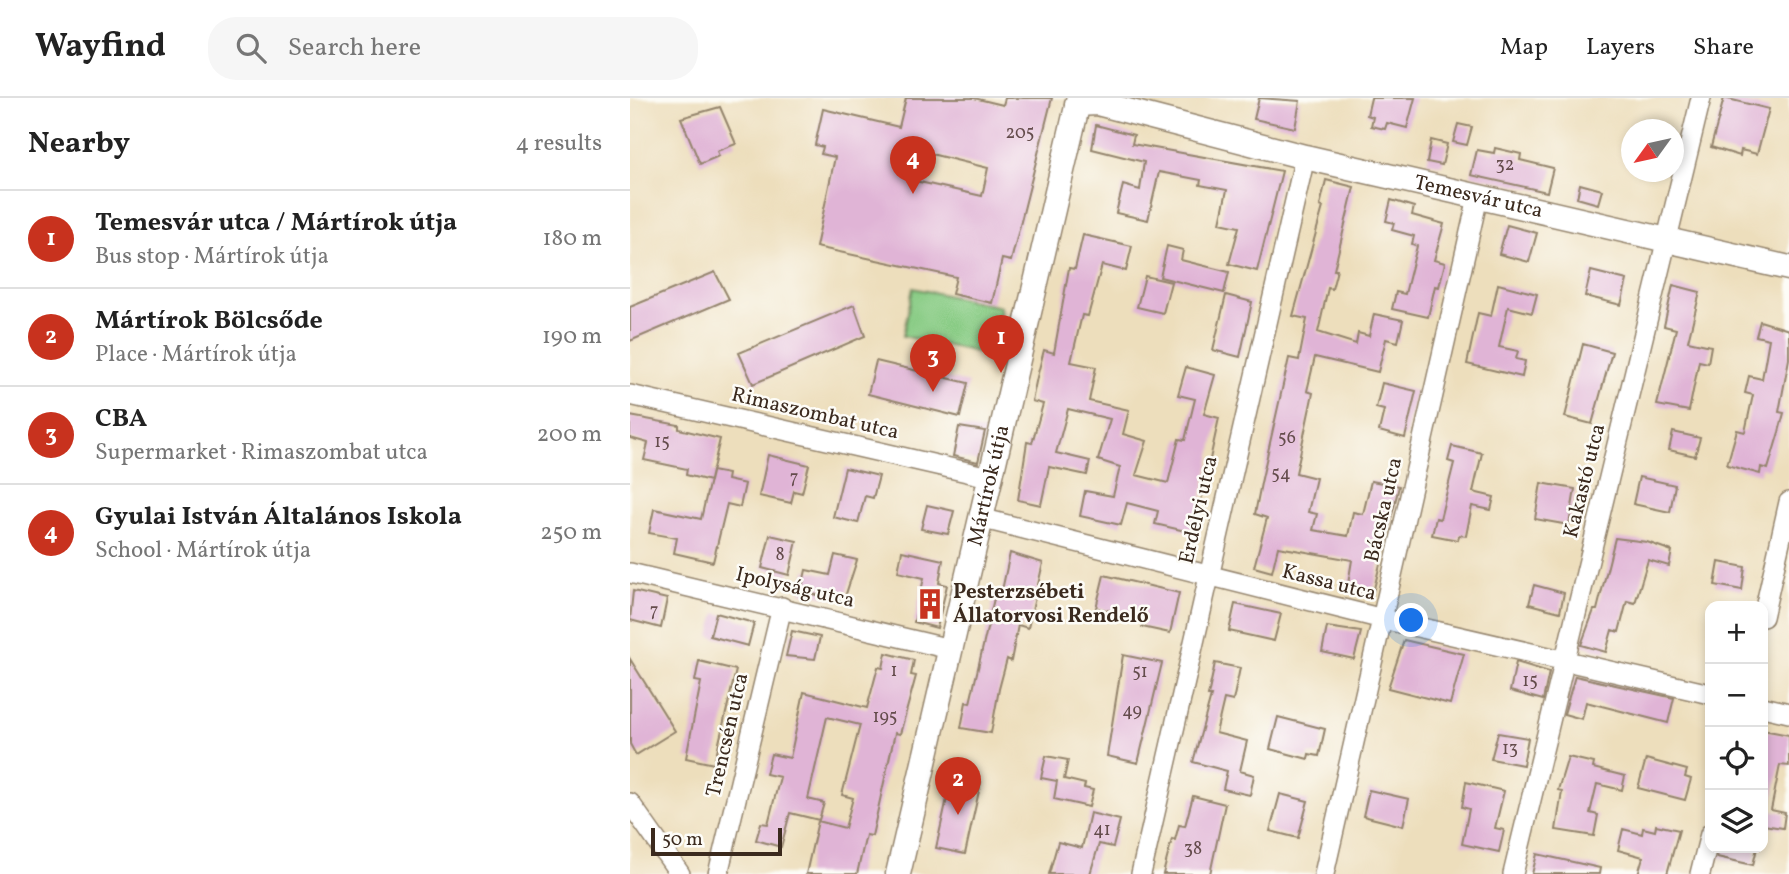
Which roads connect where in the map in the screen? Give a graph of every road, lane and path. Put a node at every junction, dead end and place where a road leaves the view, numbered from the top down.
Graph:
1 (1132, 98) edge
2 (1701, 98) edge
3 (1078, 101) edge
4 (1168, 122) junction
5 (1305, 157) junction
6 (1478, 197) junction
7 (1669, 239) junction
8 (1789, 268) edge
9 (630, 395) edge
10 (989, 477) junction
11 (1789, 502) edge
12 (980, 518) junction
13 (630, 573) edge
14 (1207, 576) junction
15 (1767, 601) edge
16 (782, 607) junction
17 (1383, 619) junction
18 (950, 649) junction
19 (1564, 660) junction
20 (1705, 693) edge
21 (1768, 708) edge
22 (1789, 713) edge
23 (630, 803) edge
24 (1705, 853) edge
25 (672, 869) edge
26 (718, 874) edge
27 (898, 874) edge
28 (1141, 874) edge
29 (1324, 874) edge
30 (1513, 874) edge
31 (1700, 874) edge

1 - 4 street, Temesvár utca
2 - 7 street, Kakastó utca
3 - 4 street, Temesvár utca
3 - 10 street, Mártírok útja
4 - 5 street, Temesvár utca
5 - 6 street, Temesvár utca
5 - 14 street, Erdélyi utca
6 - 7 street, Temesvár utca
6 - 17 street, Bácska utca
7 - 8 street, Temesvár utca
7 - 19 street, Kakastó utca
9 - 10 street, Rimaszombat utca
10 - 12 street, Mártírok útja
11 - 15 street
12 - 14 street, Kassa utca
12 - 18 street, Mártírok útja
13 - 16 street, Ipolyság utca
14 - 17 street, Kassa utca
14 - 28 street, Erdélyi utca
16 - 18 street, Ipolyság utca
16 - 26 street, Trencsén utca
17 - 19 street, Kassa utca
17 - 29 street, Bácska utca
18 - 27 street, Mártírok útja
19 - 20 street, Kassa utca
19 - 30 street, Kakastó utca
21 - 22 street
23 - 25 street
24 - 31 street

